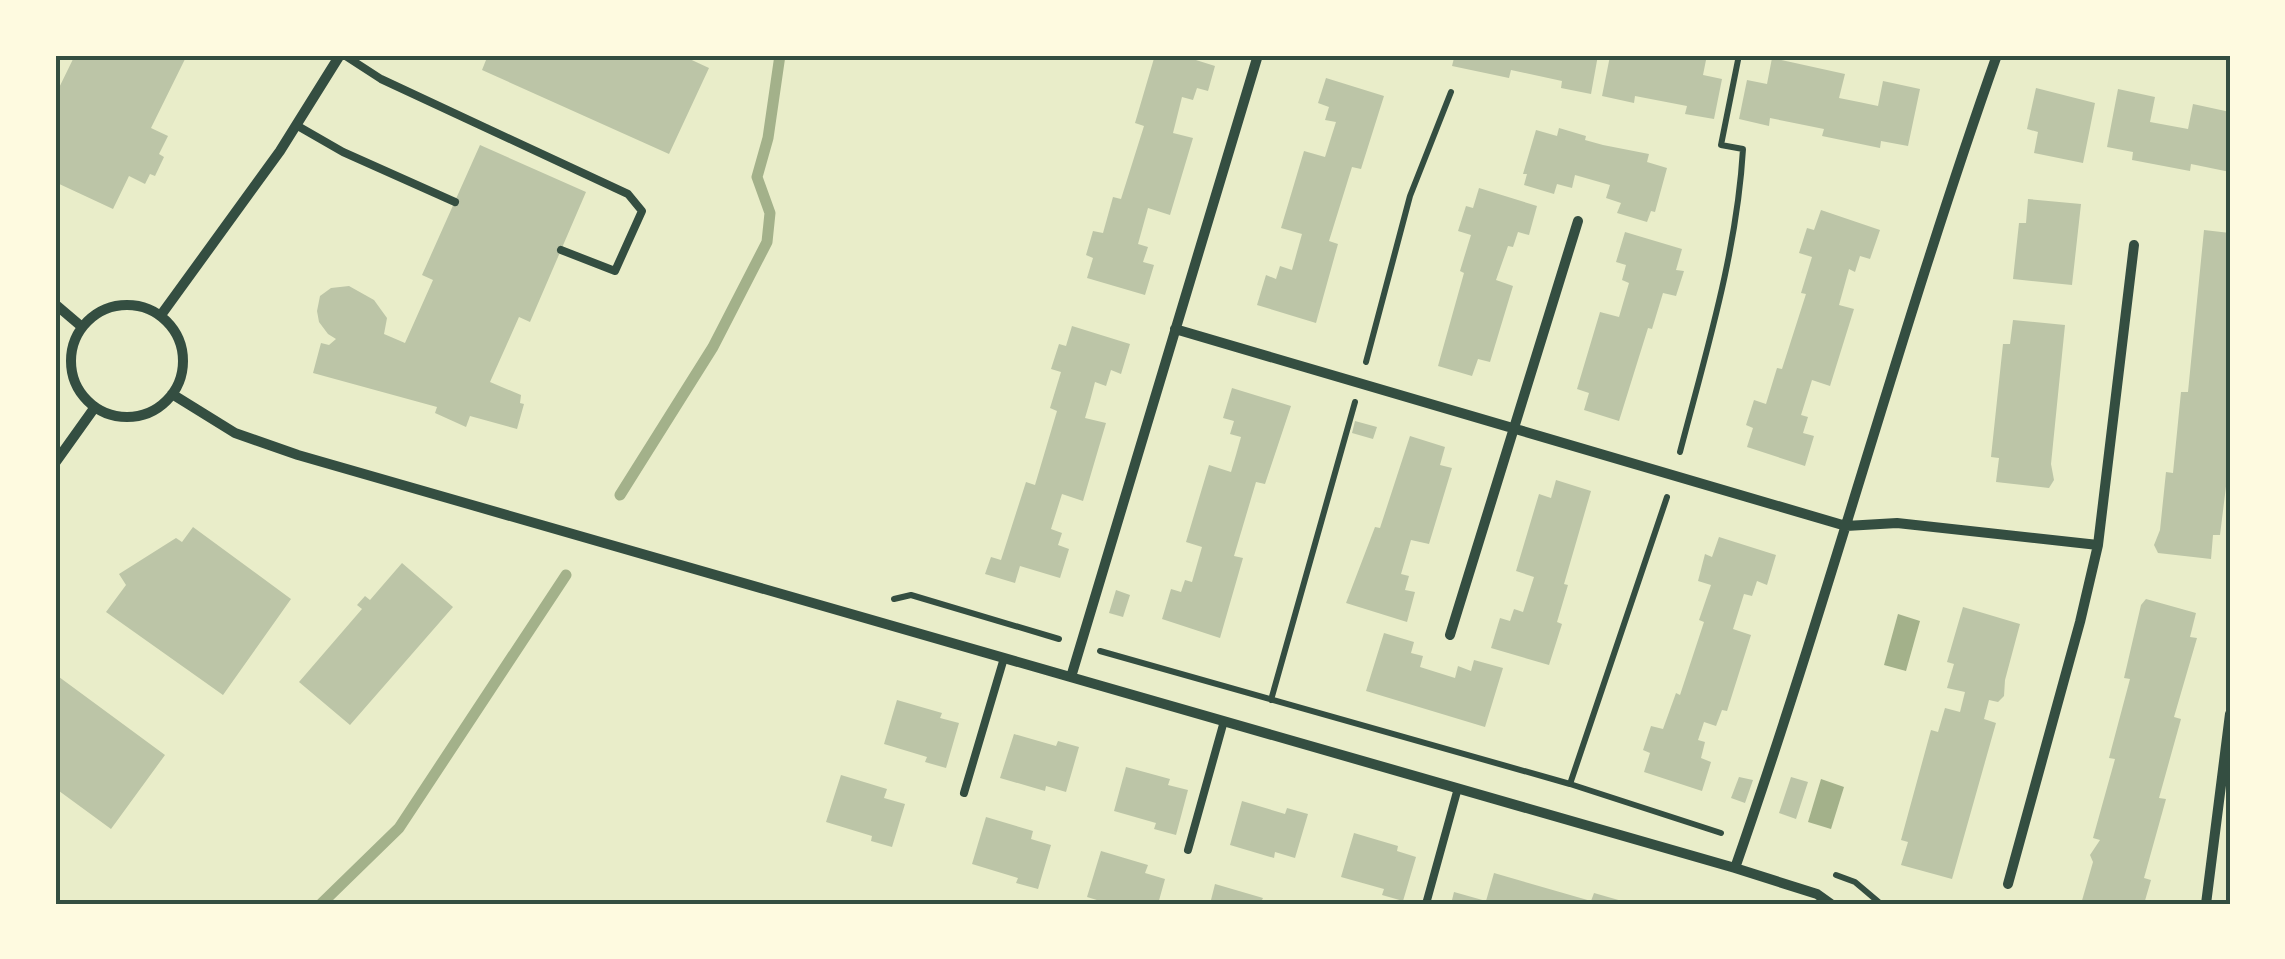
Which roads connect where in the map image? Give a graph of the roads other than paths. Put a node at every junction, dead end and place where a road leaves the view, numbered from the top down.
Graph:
1 (342, 55) edge
2 (1258, 55) edge
3 (1997, 55) edge
4 (296, 125) junction
5 (455, 202) dead end
6 (1578, 221) dead end
7 (2134, 245) dead end
8 (561, 250) dead end
9 (55, 304) edge
10 (160, 316) junction
11 (82, 327) junction
12 (1175, 328) junction
13 (172, 394) junction
14 (95, 407) junction
15 (1514, 430) junction
16 (55, 463) edge
17 (1846, 526) junction
18 (2098, 545) junction
19 (1450, 635) dead end
20 (1004, 658) junction
21 (1070, 677) junction
22 (2230, 714) edge
23 (1224, 721) junction
24 (1458, 788) junction
25 (964, 793) dead end
26 (1188, 850) dead end
27 (1736, 868) junction
28 (2008, 884) dead end
29 (1426, 904) edge
30 (1831, 904) edge
31 (2206, 904) edge

1 - 4 street
1 - 8 lane
2 - 12 street
3 - 17 street
4 - 5 lane
4 - 10 street
6 - 15 street
7 - 18 street
9 - 11 street
10 - 11 street
10 - 13 street
11 - 14 street
12 - 15 street
12 - 21 street
13 - 14 street
13 - 20 street
14 - 16 street
15 - 17 street
15 - 19 street
17 - 18 street
17 - 27 street
18 - 28 street
20 - 21 street
20 - 25 lane
21 - 23 street
22 - 31 street
23 - 24 street
23 - 26 lane
24 - 27 street
24 - 29 lane
27 - 30 street

